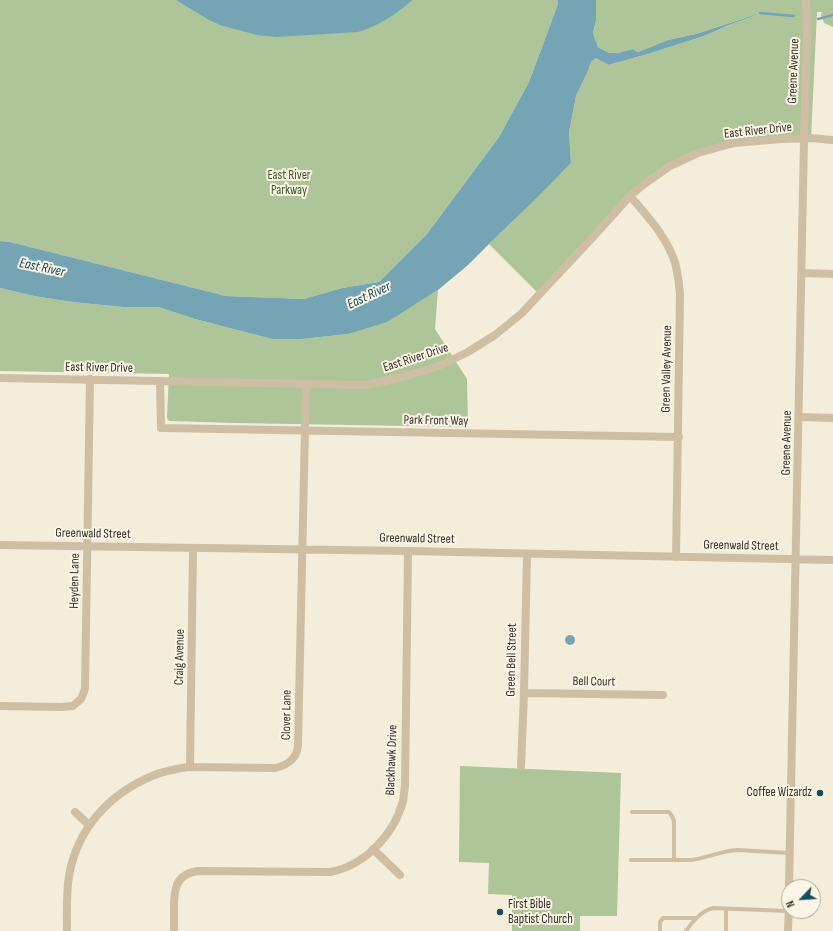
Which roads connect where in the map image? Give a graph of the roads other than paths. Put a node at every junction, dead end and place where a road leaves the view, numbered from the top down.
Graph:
1 (806, 0) edge
2 (804, 138) junction
3 (833, 140) edge
4 (630, 196) junction
5 (802, 274) junction
6 (833, 274) edge
7 (0, 378) edge
8 (90, 380) junction
9 (160, 381) junction
10 (306, 384) junction
11 (799, 417) junction
12 (833, 418) edge
13 (305, 431) junction
14 (679, 438) junction
15 (0, 545) edge
16 (87, 546) junction
17 (193, 548) junction
18 (302, 549) junction
19 (408, 551) junction
20 (527, 554) junction
21 (676, 557) junction
22 (796, 560) junction
23 (833, 560) edge
24 (524, 693) junction
25 (663, 695) dead end
26 (0, 706) edge
27 (521, 766) dead end
28 (190, 767) junction
29 (75, 812) dead end
30 (632, 812) dead end
31 (89, 826) junction
32 (373, 849) junction
33 (790, 853) junction
34 (631, 860) dead end
35 (674, 860) junction
36 (400, 875) dead end
37 (789, 879) edge
38 (726, 909) junction
39 (781, 911) edge
40 (696, 918) junction
41 (789, 919) edge
42 (67, 931) edge
43 (174, 931) edge
44 (660, 931) edge
45 (686, 931) edge
46 (726, 931) edge
47 (788, 931) edge

1 - 2 street, Greene Avenue
2 - 3 street, East River Drive
2 - 4 street, East River Drive
2 - 5 street, Greene Avenue
4 - 10 street, East River Drive
4 - 14 street, Green Valley Avenue
5 - 6 street
5 - 11 street, Greene Avenue
7 - 8 street, East River Drive
8 - 9 street, East River Drive
8 - 16 street, Heyden Lane
9 - 10 street, East River Drive
9 - 13 street, Park Front Way
10 - 13 street, Clover Lane
11 - 12 street
11 - 22 street, Greene Avenue
13 - 14 street, Park Front Way
13 - 18 street, Clover Lane
14 - 21 street, Green Valley Avenue
15 - 16 street, Greenwald Street
16 - 17 street, Greenwald Street
16 - 26 street, Heyden Lane
17 - 18 street, Greenwald Street
17 - 28 street, Craig Avenue
18 - 19 street, Greenwald Street
18 - 28 street, Clover Lane
19 - 20 street, Greenwald Street
19 - 32 street, Blackhawk Drive
20 - 21 street, Greenwald Street
20 - 24 street, Green Bell Street
21 - 22 street, Greenwald Street
22 - 23 street, Greenwald Street
22 - 33 street, Greene Avenue
24 - 25 street, Bell Court
24 - 27 street, Green Bell Street
28 - 31 street, Clover Lane
29 - 31 street
30 - 35 lane
31 - 42 street, Clover Lane
32 - 36 street
32 - 43 street, Blackhawk Drive
33 - 35 lane
33 - 37 street, Greene Avenue
34 - 35 lane
38 - 39 lane
38 - 40 lane
38 - 46 lane
40 - 44 lane
40 - 45 lane
41 - 47 street

